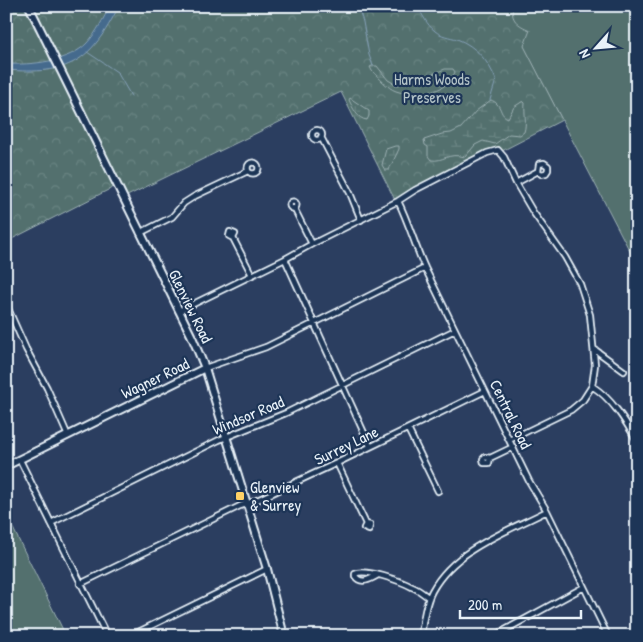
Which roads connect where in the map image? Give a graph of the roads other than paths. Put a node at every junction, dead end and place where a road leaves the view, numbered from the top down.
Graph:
1 (29, 6) edge
2 (321, 137) dead end
3 (248, 170) dead end
4 (538, 171) dead end
5 (516, 183) junction
6 (398, 201) junction
7 (294, 208) dead end
8 (361, 220) junction
9 (140, 233) junction
10 (233, 238) dead end
11 (312, 244) junction
12 (285, 259) junction
13 (425, 268) junction
14 (252, 275) junction
15 (6, 304) edge
16 (179, 311) junction
17 (315, 322) junction
18 (456, 330) junction
19 (594, 349) junction
20 (205, 368) junction
21 (624, 371) dead end
22 (342, 386) junction
23 (592, 386) junction
24 (486, 390) junction
25 (408, 429) junction
26 (68, 436) junction
27 (227, 437) junction
28 (509, 440) junction
29 (637, 441) edge
30 (370, 446) junction
31 (513, 447) junction
32 (490, 458) dead end
33 (20, 460) junction
34 (337, 463) junction
35 (6, 466) edge
36 (438, 491) dead end
37 (248, 504) junction
38 (547, 511) junction
39 (50, 523) junction
40 (366, 524) dead end
41 (267, 569) junction
42 (378, 575) dead end
43 (80, 584) junction
44 (584, 587) junction
45 (429, 598) junction
46 (107, 636) edge
47 (130, 636) edge
48 (284, 636) edge
49 (421, 636) edge
50 (494, 636) edge
51 (608, 636) edge

1 - 9 main road, Glenview Road
2 - 8 street
3 - 9 street
4 - 5 street
5 - 6 street
5 - 19 street
6 - 8 street
6 - 13 street, Central Road
7 - 11 street
8 - 11 street
9 - 16 main road, Glenview Road
10 - 14 street
11 - 12 street
12 - 14 street
12 - 17 street
13 - 17 street, Wagner Road
13 - 18 street, Central Road
14 - 16 street
15 - 26 street
16 - 20 main road, Glenview Road
17 - 20 street, Wagner Road
17 - 22 street
18 - 22 street, Windsor Road
18 - 24 street, Central Road
19 - 21 street
19 - 23 street
20 - 26 main road, Wagner Road
20 - 27 main road, Glenview Road
22 - 27 street, Windsor Road
22 - 30 street
23 - 28 street
23 - 29 street
24 - 25 street, Surrey Lane
24 - 28 street, Central Road
25 - 30 street, Surrey Lane
25 - 36 street
26 - 33 main road, Wagner Road
27 - 37 main road, Glenview Road
27 - 39 street, Windsor Road
28 - 31 street, Central Road
30 - 34 street, Surrey Lane
31 - 32 street
31 - 38 street, Central Road
33 - 35 main road, Wagner Road
33 - 39 street
34 - 37 street, Surrey Lane
34 - 40 street
37 - 41 main road, Glenview Road
37 - 43 street, Surrey Lane
38 - 44 street, Central Road
38 - 45 street
39 - 43 street
41 - 47 street
41 - 48 main road, Glenview Road
42 - 45 street
43 - 46 street
44 - 50 street
44 - 51 street, Central Road
45 - 49 street

